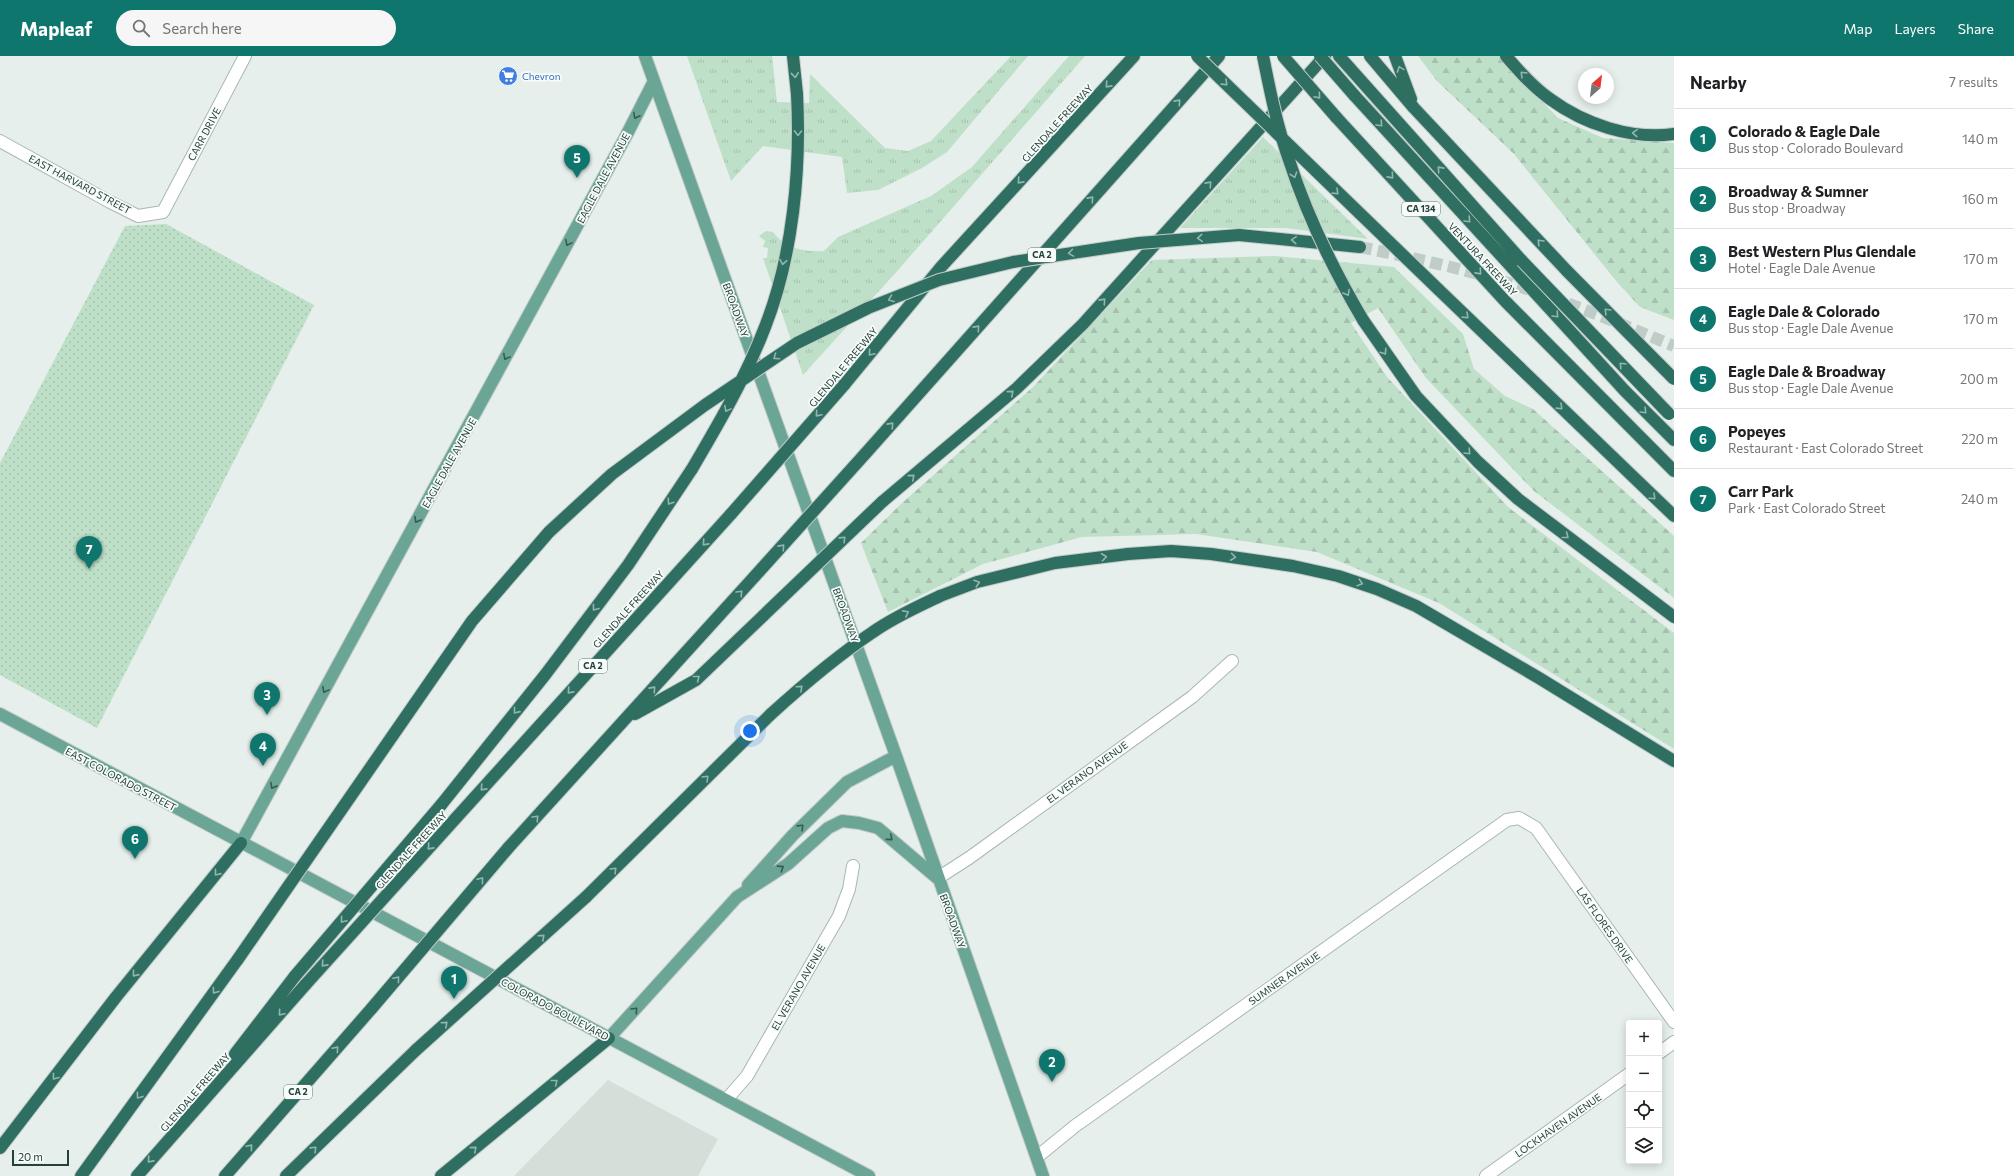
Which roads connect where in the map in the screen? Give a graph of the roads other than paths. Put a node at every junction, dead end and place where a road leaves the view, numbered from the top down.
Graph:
1 (245, 56) edge
2 (645, 56) edge
3 (793, 56) edge
4 (1134, 56) edge
5 (1197, 56) edge
6 (1218, 56) edge
7 (1263, 56) edge
8 (1283, 56) edge
9 (1320, 56) edge
10 (1325, 56) edge
11 (1339, 56) edge
12 (1396, 56) edge
13 (1506, 56) edge
14 (1374, 60) edge
15 (654, 81) junction
16 (1414, 108) junction
17 (1674, 134) edge
18 (0, 141) edge
19 (163, 212) joint
20 (1360, 247) tunnel mouth
21 (1674, 379) edge
22 (1671, 416) edge
23 (1674, 440) edge
24 (1674, 471) edge
25 (1674, 516) edge
26 (1674, 617) edge
27 (1232, 661) dead end
28 (0, 714) edge
29 (627, 719) junction
30 (896, 756) junction
31 (1674, 761) edge
32 (1536, 828) joint
33 (241, 843) junction
34 (853, 866) dead end
35 (938, 878) junction
36 (737, 897) junction
37 (1674, 1022) edge
38 (609, 1038) junction
39 (1674, 1042) edge
40 (1662, 1051) edge
41 (1626, 1076) edge
42 (726, 1100) junction
43 (164, 1145) junction
44 (0, 1148) edge
45 (1037, 1157) junction
46 (81, 1176) edge
47 (137, 1176) edge
48 (225, 1176) edge
49 (286, 1176) edge
50 (441, 1176) edge
51 (868, 1176) edge
52 (1043, 1176) edge
53 (1486, 1176) edge

1 - 19 street, CARR DRIVE
2 - 15 main road, BROADWAY
3 -> 43 highway, bridge
4 -> 43 highway, GLENDALE FREEWAY / CA 2, bridge
5 -> 25 highway, bridge
29 -> 6 highway, CA 2, bridge
7 -> 26 highway, bridge
8 -> 24 highway, VENTURA FREEWAY / CA 134, bridge
9 -> 23 highway, bridge
29 -> 10 highway, bridge
22 -> 11 highway, bridge
16 -> 12 highway
17 -> 13 highway
14 - 16 highway
15 - 30 main road, BROADWAY
15 -> 33 main road, EAGLE DALE AVENUE
21 -> 16 highway, bridge
18 - 19 street, EAST HARVARD STREET
20 -> 46 highway, bridge
27 - 35 street, EL VERANO AVENUE
28 - 33 main road, EAST COLORADO STREET
48 -> 29 highway, CA 2, bridge
30 - 35 main road, BROADWAY
36 -> 30 main road
49 -> 31 highway, bridge
32 - 37 street, LAS FLORES DRIVE
32 - 45 street, SUMNER AVENUE
33 - 38 main road, COLORADO BOULEVARD
33 -> 44 highway
34 - 42 street, EL VERANO AVENUE
36 -> 35 main road
35 - 45 main road, BROADWAY
38 -> 36 main road
38 - 42 main road, COLORADO BOULEVARD
50 -> 38 highway
39 - 40 street
41 - 53 street, LOCKHAVEN AVENUE
42 - 51 main road, COLORADO BOULEVARD
43 -> 47 highway, GLENDALE FREEWAY / CA 2
45 - 52 main road, BROADWAY

